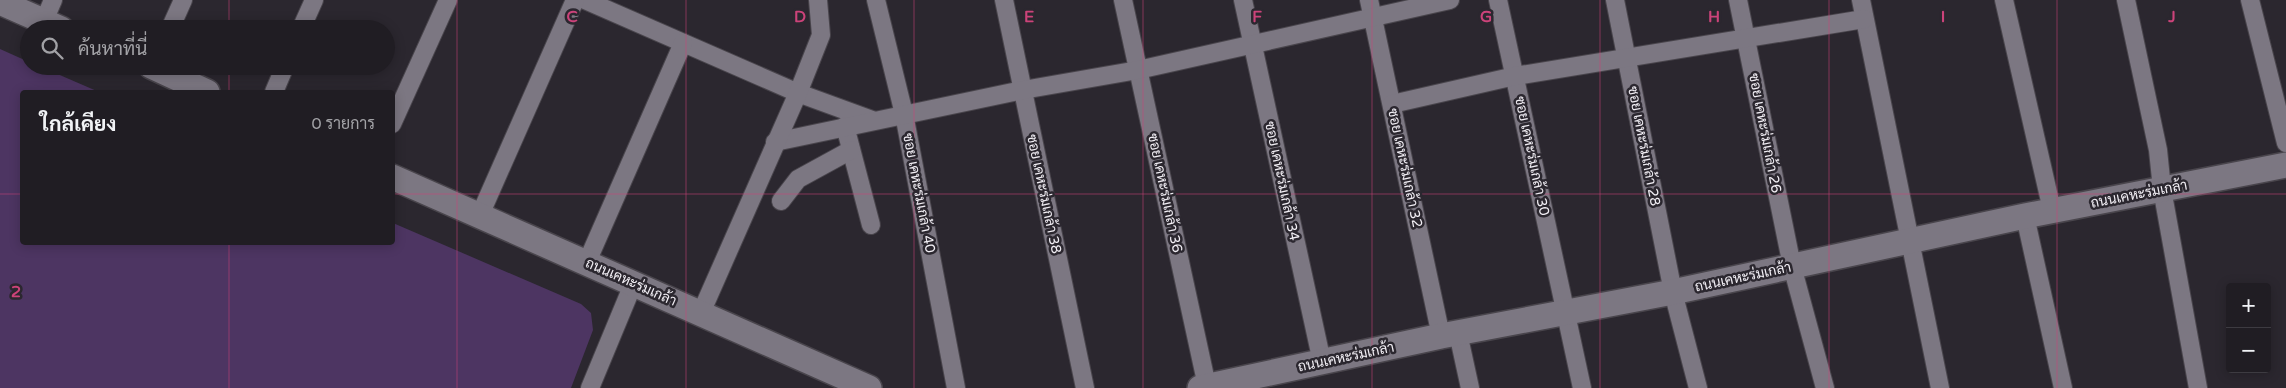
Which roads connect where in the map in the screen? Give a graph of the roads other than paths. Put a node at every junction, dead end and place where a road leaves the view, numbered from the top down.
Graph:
1 (183, 0) edge
2 (314, 0) edge
3 (448, 0) edge
4 (575, 0) edge
5 (585, 0) edge
6 (818, 0) edge
7 (876, 0) edge
8 (1004, 0) edge
9 (1123, 0) edge
10 (1243, 0) edge
11 (1369, 0) edge
12 (1450, 0) edge
13 (1498, 0) edge
14 (1615, 0) edge
15 (1738, 0) edge
16 (1861, 0) edge
17 (2004, 0) edge
18 (2126, 0) edge
19 (2250, 0) edge
20 (0, 2) edge
21 (53, 17) edge
22 (1372, 19) junction
23 (1864, 19) junction
24 (174, 20) edge
25 (305, 20) edge
26 (1746, 40) junction
27 (683, 43) junction
28 (1252, 46) junction
29 (1627, 58) junction
30 (1138, 70) junction
31 (172, 75) edge
32 (281, 75) edge
33 (1515, 76) junction
34 (203, 90) edge
35 (275, 90) edge
36 (1023, 90) junction
37 (794, 101) junction
38 (1392, 104) junction
39 (904, 114) junction
40 (395, 117) edge
41 (872, 120) junction
42 (845, 126) junction
43 (774, 142) junction
44 (2286, 143) edge
45 (851, 150) junction
46 (2286, 165) edge
47 (395, 178) edge
48 (2162, 189) junction
49 (781, 201) dead end
50 (2052, 210) junction
51 (480, 216) junction
52 (2025, 216) junction
53 (871, 225) dead end
54 (1910, 240) junction
55 (587, 262) junction
56 (1792, 266) junction
57 (634, 282) junction
58 (1673, 292) junction
59 (1566, 312) junction
60 (701, 313) junction
61 (1450, 335) junction
62 (1322, 362) junction
63 (1215, 386) edge
64 (590, 388) edge
65 (869, 388) edge
66 (956, 388) edge
67 (1085, 388) edge
68 (1470, 388) edge
69 (1582, 388) edge
70 (1698, 388) edge
71 (1825, 388) edge
72 (1940, 388) edge
73 (2063, 388) edge
74 (2198, 388) edge

1 - 24 street
2 - 25 street
3 - 40 street
4 - 51 street
5 - 27 street
6 - 37 street
7 - 39 street, ซอย เคหะร่มเกล้า 40
8 - 36 street, ซอย เคหะร่มเกล้า 38
9 - 30 street, ซอย เคหะร่มเกล้า 36
10 - 28 street, ซอย เคหะร่มเกล้า 34
11 - 22 street, ซอย เคหะร่มเกล้า 32
12 - 22 street
13 - 33 street, ซอย เคหะร่มเกล้า 30
14 - 29 street, ซอย เคหะร่มเกล้า 28
15 - 26 street, ซอย เคหะร่มเกล้า 26
16 - 23 street
17 - 50 street
18 - 48 street
19 - 44 street
20 - 21 street
22 - 28 street
22 - 38 street, ซอย เคหะร่มเกล้า 32
23 - 26 street
23 - 54 street
26 - 29 street
26 - 56 street, ซอย เคหะร่มเกล้า 26
27 - 37 street
27 - 55 street
28 - 30 street
28 - 62 street, ซอย เคหะร่มเกล้า 34
29 - 33 street
29 - 58 street, ซอย เคหะร่มเกล้า 28
30 - 36 street
30 - 63 street, ซอย เคหะร่มเกล้า 36
31 - 34 street
32 - 35 street
33 - 38 street
33 - 59 street, ซอย เคหะร่มเกล้า 30
36 - 39 street
36 - 67 street, ซอย เคหะร่มเกล้า 38
37 - 41 street
37 - 43 street
38 - 61 street, ซอย เคหะร่มเกล้า 32
39 - 41 street
39 - 66 street, ซอย เคหะร่มเกล้า 40
41 - 42 street
42 - 43 street
42 - 45 street
43 - 60 street
45 - 49 street
45 - 53 street
46 - 48 street, ถนนเคหะร่มเกล้า
47 - 51 street, ถนนเคหะร่มเกล้า
48 - 50 street, ถนนเคหะร่มเกล้า
48 - 74 street
50 - 52 street, ถนนเคหะร่มเกล้า
51 - 55 street, ถนนเคหะร่มเกล้า
52 - 54 street, ถนนเคหะร่มเกล้า
52 - 73 street
54 - 56 street, ถนนเคหะร่มเกล้า
54 - 72 street
55 - 57 street, ถนนเคหะร่มเกล้า
56 - 58 street, ถนนเคหะร่มเกล้า
56 - 71 street, ซอย เคหะร่มเกล้า 26
57 - 60 street, ถนนเคหะร่มเกล้า
57 - 64 street
58 - 59 street, ถนนเคหะร่มเกล้า
58 - 70 street, ซอย เคหะร่มเกล้า 28
59 - 61 street, ถนนเคหะร่มเกล้า
59 - 69 street, ซอย เคหะร่มเกล้า 30
60 - 65 street, ถนนเคหะร่มเกล้า
61 - 62 street, ถนนเคหะร่มเกล้า
61 - 68 street, ซอย เคหะร่มเกล้า 32
62 - 63 street, ถนนเคหะร่มเกล้า

